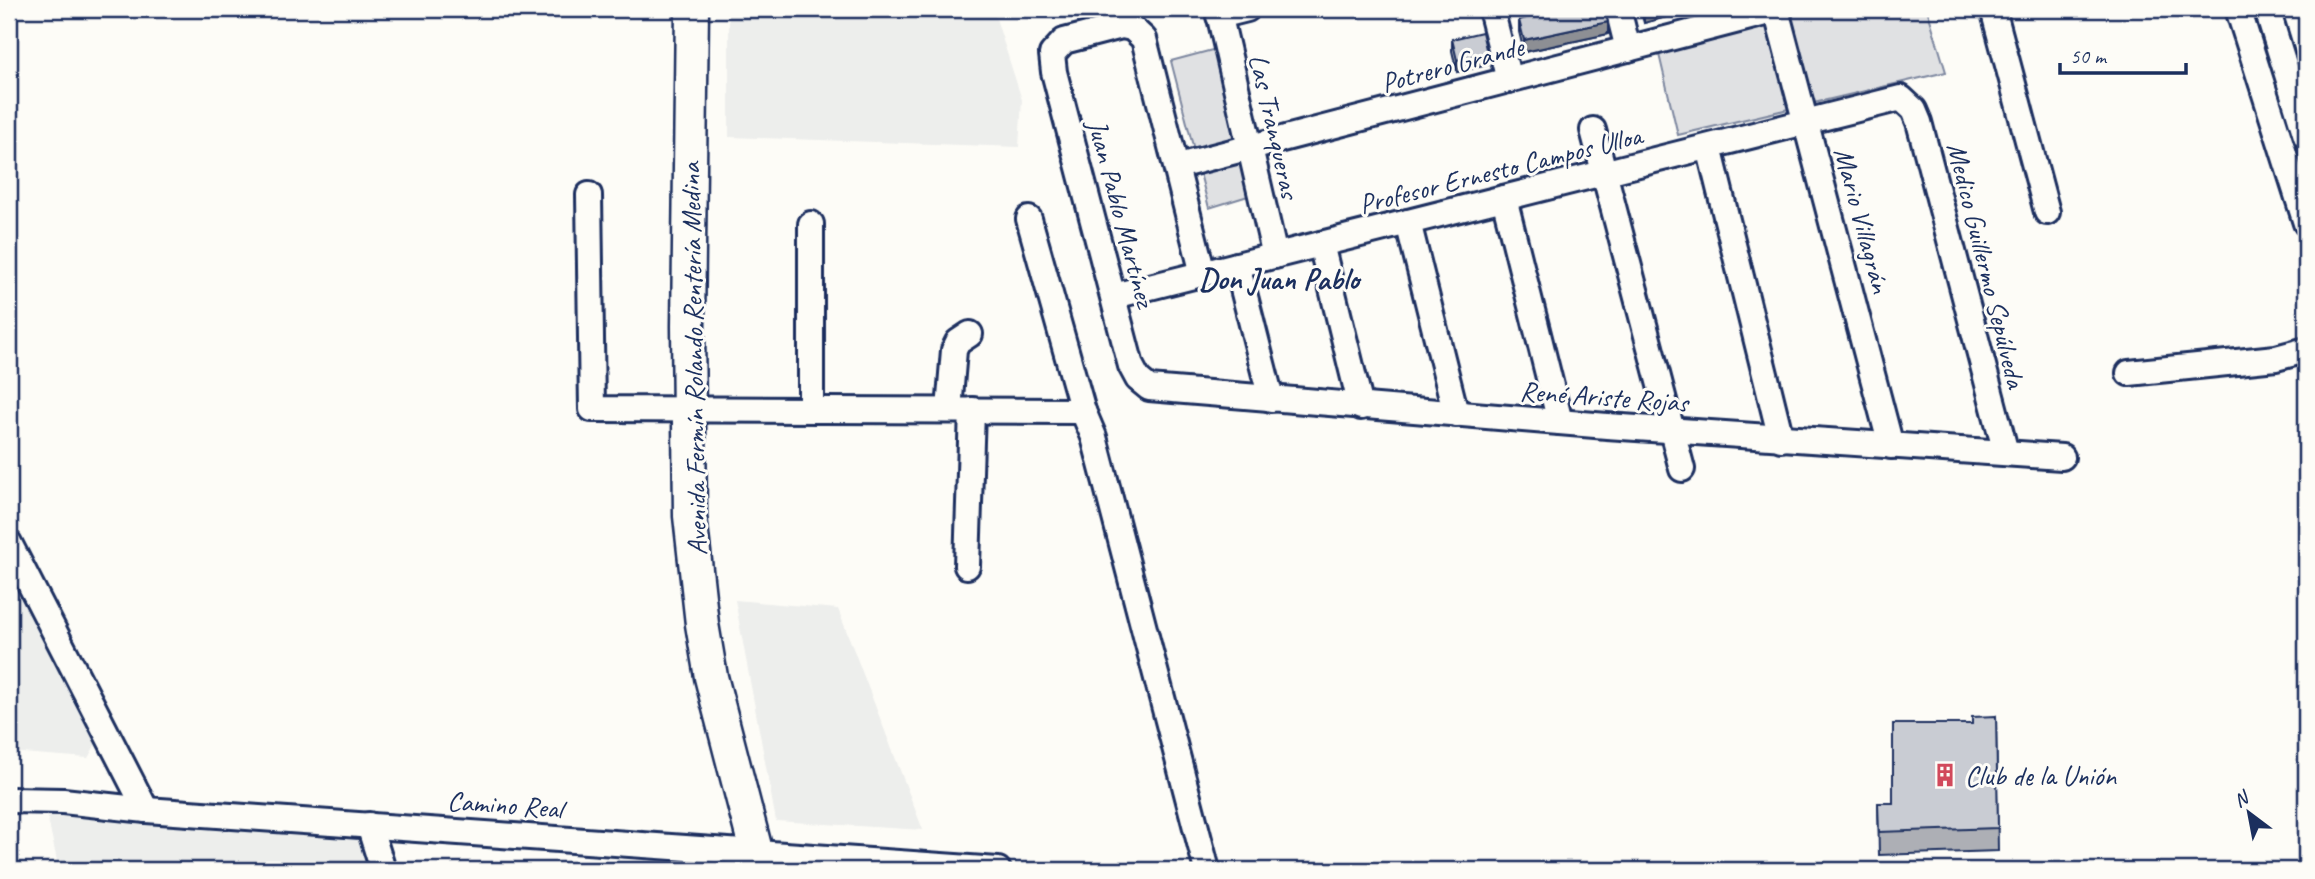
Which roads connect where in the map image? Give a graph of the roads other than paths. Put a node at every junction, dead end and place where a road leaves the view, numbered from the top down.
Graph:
1 (692, 9) edge
2 (1247, 9) edge
3 (1491, 9) edge
4 (1618, 9) edge
5 (1779, 9) edge
6 (1993, 9) edge
7 (2238, 9) edge
8 (2267, 9) edge
9 (1219, 12) edge
10 (1743, 14) edge
11 (1628, 49) junction
12 (2297, 73) edge
13 (1509, 80) junction
14 (1901, 99) joint
15 (1807, 122) junction
16 (1593, 130) dead end
17 (2306, 136) edge
18 (1709, 147) junction
19 (1250, 148) junction
20 (1178, 166) junction
21 (2298, 168) edge
22 (1605, 173) junction
23 (589, 195) dead end
24 (1504, 198) junction
25 (2047, 212) dead end
26 (1029, 219) dead end
27 (1408, 222) junction
28 (2306, 223) edge
29 (811, 224) dead end
30 (1321, 244) junction
31 (1275, 256) junction
32 (1237, 265) junction
33 (1203, 274) junction
34 (1114, 296) junction
35 (970, 334) dead end
36 (2306, 350) edge
37 (2129, 373) dead end
38 (1143, 384) joint
39 (1271, 399) junction
40 (1362, 407) junction
41 (689, 408) junction
42 (811, 409) junction
43 (961, 410) junction
44 (1083, 411) junction
45 (1456, 414) junction
46 (1560, 422) junction
47 (1672, 431) junction
48 (1781, 439) junction
49 (1891, 446) junction
50 (2006, 453) junction
51 (2062, 457) dead end
52 (1682, 470) dead end
53 (9, 543) edge
54 (967, 566) dead end
55 (9, 800) edge
56 (146, 810) junction
57 (369, 825) junction
58 (759, 861) edge
59 (945, 869) edge
60 (972, 869) edge
61 (383, 870) edge
62 (998, 870) edge
63 (1207, 870) edge

1 - 41 main road, Avenida Fermín Rolando Rentería Medina
2 - 9 street
3 - 13 street
4 - 11 street
5 - 10 street, Potrero Grande
5 - 15 street, Mario Villagrán
6 - 25 street
7 - 21 street
8 - 12 street
9 - 19 street, Las Tranqueras
10 - 11 street, Potrero Grande
11 - 13 street, Potrero Grande
12 - 17 street
13 - 19 street, Potrero Grande
14 - 15 street, Profesor Ernesto Campos Ulloa
14 - 50 street, Medico Guillermo Sepúlveda
15 - 18 street, Profesor Ernesto Campos Ulloa
15 - 49 street, Mario Villagrán
16 - 22 street
18 - 22 street, Profesor Ernesto Campos Ulloa
18 - 48 street
19 - 20 street, Potrero Grande
19 - 31 street, Las Tranqueras
20 - 33 street
20 - 34 street, Juan Pablo Martínez
21 - 28 street
22 - 24 street, Profesor Ernesto Campos Ulloa
22 - 47 street
23 - 41 street
24 - 27 street, Profesor Ernesto Campos Ulloa
24 - 46 street
26 - 44 street
27 - 30 street, Profesor Ernesto Campos Ulloa
27 - 45 street
29 - 42 street
30 - 31 street, Profesor Ernesto Campos Ulloa
30 - 40 street
31 - 32 street, Profesor Ernesto Campos Ulloa
32 - 33 street, Profesor Ernesto Campos Ulloa
32 - 39 street
33 - 34 street, Profesor Ernesto Campos Ulloa
34 - 38 street, Juan Pablo Martínez
35 - 43 street
36 - 37 street
38 - 39 street, René Ariste Rojas
39 - 40 street, René Ariste Rojas
40 - 45 street, René Ariste Rojas
41 - 42 street
41 - 58 main road, Avenida Fermín Rolando Rentería Medina
42 - 43 street
43 - 44 street
43 - 54 street
44 - 63 street
45 - 46 street, René Ariste Rojas
46 - 47 street, René Ariste Rojas
47 - 48 street, René Ariste Rojas
47 - 52 street
48 - 49 street, René Ariste Rojas
49 - 50 street, René Ariste Rojas
50 - 51 street, René Ariste Rojas
53 - 56 street
55 - 56 street, Camino Real
56 - 57 street, Camino Real
57 - 58 street, Camino Real
57 - 61 street
58 - 59 street, Camino Real
59 - 60 street, Camino Real
60 - 62 street, Camino Real

